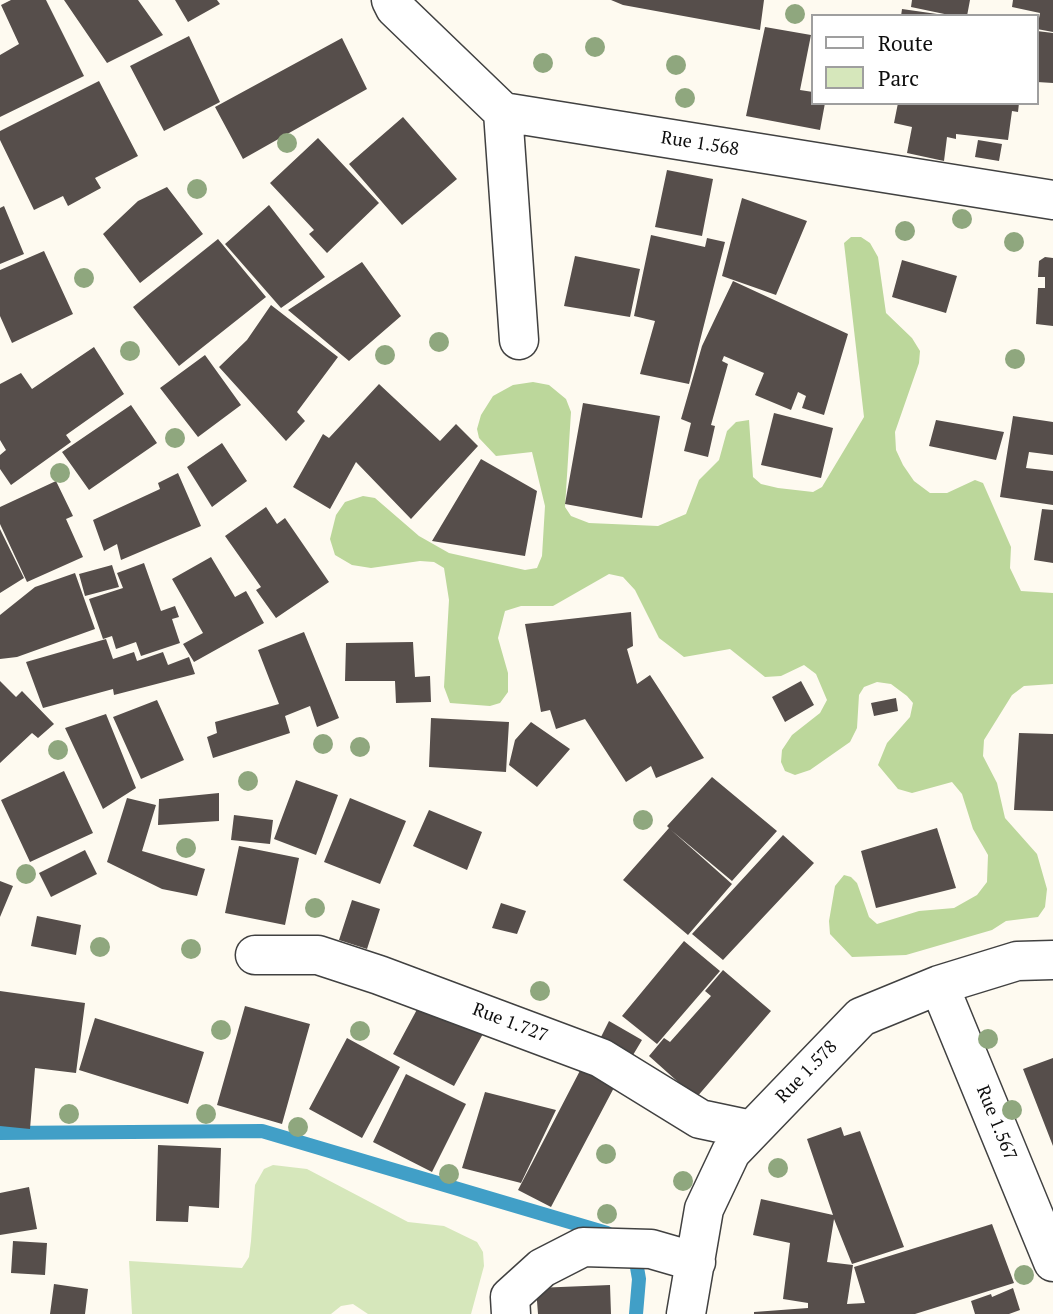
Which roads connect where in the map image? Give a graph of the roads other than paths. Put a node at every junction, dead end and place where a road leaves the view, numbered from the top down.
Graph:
1 (391, 0) edge
2 (503, 112) junction
3 (1053, 200) edge
4 (519, 340) dead end
5 (255, 956) dead end
6 (1053, 960) edge
7 (939, 985) junction
8 (752, 1129) junction
9 (696, 1262) junction
10 (1053, 1262) edge
11 (511, 1314) edge
12 (686, 1314) edge

1 - 2 street
2 - 3 street, Rue 1.568
2 - 4 street
5 - 8 street, Rue 1.727
6 - 7 street, Rue 1.578
7 - 8 street, Rue 1.578
7 - 10 street, Rue 1.567
8 - 9 street, Rue 1.578
9 - 11 street
9 - 12 street, Rue 1.578

